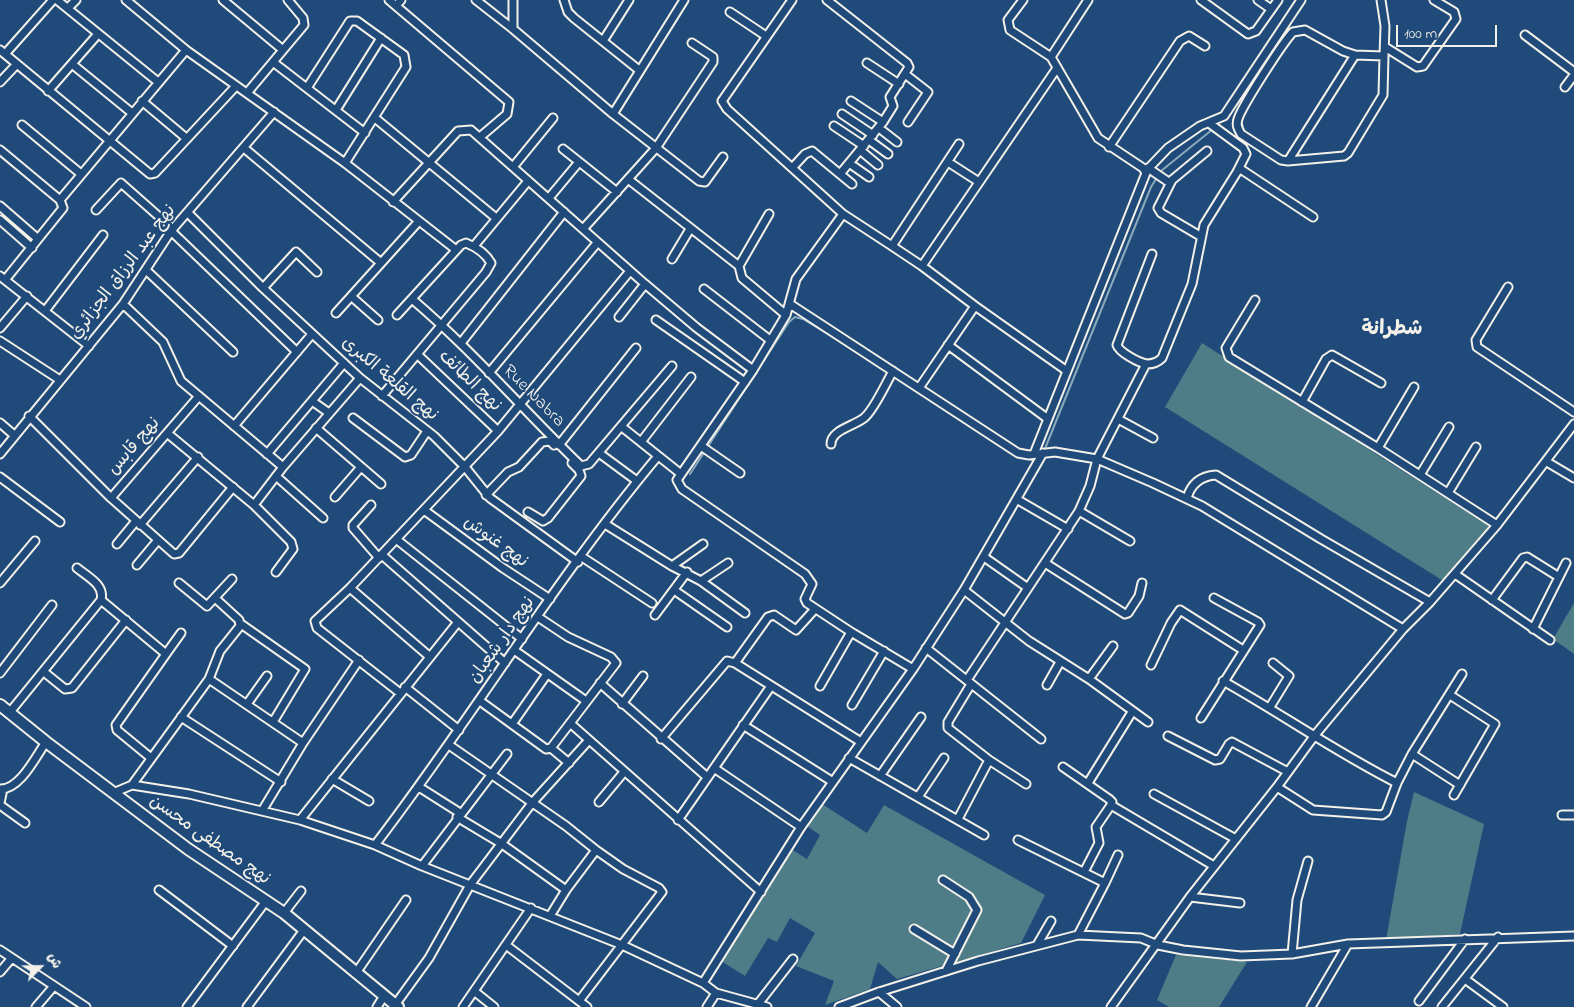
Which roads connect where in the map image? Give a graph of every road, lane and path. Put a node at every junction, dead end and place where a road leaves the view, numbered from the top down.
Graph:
1 (53, 0) edge
2 (57, 0) edge
3 (76, 0) edge
4 (126, 0) edge
5 (223, 0) edge
6 (288, 0) edge
7 (389, 0) edge
8 (476, 0) edge
9 (513, 0) edge
10 (564, 0) edge
11 (629, 0) edge
12 (684, 0) edge
13 (792, 0) edge
14 (827, 0) edge
15 (1023, 0) edge
16 (1088, 0) edge
17 (1201, 0) edge
18 (1258, 0) edge
19 (1278, 0) edge
20 (1301, 0) edge
21 (1381, 0) edge
22 (1434, 0) edge
23 (399, 3) edge
24 (68, 8) junction
25 (1271, 9) junction
26 (730, 12) dead end
27 (513, 29) junction
28 (98, 34) junction
29 (1525, 35) dead end
30 (766, 36) junction
31 (381, 38) junction
32 (603, 41) junction
33 (692, 43) dead end
34 (1205, 46) dead end
35 (1385, 48) junction
36 (186, 50) junction
37 (283, 50) junction
38 (3, 52) edge
39 (1355, 55) junction
40 (1384, 56) junction
41 (1051, 57) junction
42 (273, 62) junction
43 (868, 63) dead end
44 (17, 64) junction
45 (72, 64) junction
46 (1057, 68) junction
47 (639, 70) junction
48 (905, 74) junction
49 (1574, 74) edge
50 (0, 82) edge
51 (158, 82) junction
52 (899, 84) junction
53 (236, 86) junction
54 (1565, 87) dead end
55 (307, 88) junction
56 (48, 91) junction
57 (247, 93) junction
58 (142, 101) junction
59 (851, 101) dead end
60 (336, 110) junction
61 (274, 112) junction
62 (132, 113) junction
63 (612, 114) junction
64 (842, 114) dead end
65 (375, 118) junction
66 (553, 118) dead end
67 (908, 122) dead end
68 (1209, 123) junction
69 (22, 125) dead end
70 (881, 125) junction
71 (834, 126) dead end
72 (365, 133) junction
73 (480, 136) junction
74 (186, 138) junction
75 (108, 140) junction
76 (897, 142) dead end
77 (866, 143) junction
78 (959, 144) dead end
79 (1109, 147) junction
80 (244, 148) junction
81 (656, 148) junction
82 (563, 149) dead end
83 (0, 150) edge
84 (1207, 151) dead end
85 (888, 154) dead end
86 (723, 157) dead end
87 (1288, 161) junction
88 (430, 162) junction
89 (579, 162) junction
90 (948, 162) junction
91 (345, 163) junction
92 (850, 163) junction
93 (878, 165) dead end
94 (513, 166) junction
95 (793, 167) junction
96 (1240, 168) junction
97 (1147, 169) junction
98 (81, 174) junction
99 (840, 174) junction
100 (869, 177) dead end
101 (628, 179) junction
102 (528, 180) junction
103 (979, 182) junction
104 (1170, 183) junction
105 (852, 184) dead end
106 (617, 192) junction
107 (549, 198) junction
108 (60, 200) junction
109 (393, 202) junction
110 (0, 206) edge
111 (96, 210) dead end
112 (564, 212) junction
113 (188, 213) junction
114 (768, 214) dead end
115 (843, 214) junction
116 (1313, 217) dead end
117 (496, 218) junction
118 (0, 220) edge
119 (419, 221) junction
120 (583, 229) junction
121 (690, 229) junction
122 (172, 230) junction
123 (103, 235) dead end
124 (1200, 236) junction
125 (38, 239) junction
126 (597, 243) junction
127 (474, 246) junction
128 (892, 246) junction
129 (32, 248) junction
130 (455, 249) junction
131 (1152, 254) dead end
132 (672, 259) dead end
133 (381, 263) junction
134 (739, 266) junction
135 (922, 266) junction
136 (146, 270) junction
137 (630, 271) junction
138 (317, 272) dead end
139 (3, 278) edge
140 (645, 284) junction
141 (263, 288) junction
142 (1508, 288) dead end
143 (704, 289) dead end
144 (26, 296) junction
145 (352, 297) junction
146 (412, 299) junction
147 (1255, 300) dead end
148 (123, 304) junction
149 (790, 304) junction
150 (975, 306) junction
151 (45, 311) junction
152 (336, 313) dead end
153 (398, 315) dead end
154 (786, 315) junction
155 (619, 317) dead end
156 (378, 320) dead end
157 (656, 320) dead end
158 (443, 325) junction
159 (0, 328) edge
160 (312, 334) junction
161 (770, 340) junction
162 (0, 341) edge
163 (461, 343) junction
164 (948, 345) junction
165 (89, 346) junction
166 (636, 348) dead end
167 (233, 352) dead end
168 (297, 352) junction
169 (418, 354) junction
170 (344, 363) junction
171 (1146, 364) junction
172 (672, 366) dead end
173 (753, 370) junction
174 (893, 371) junction
175 (1067, 371) junction
176 (489, 373) junction
177 (691, 377) dead end
178 (360, 378) junction
179 (60, 380) junction
180 (745, 382) junction
181 (1381, 383) dead end
182 (1414, 387) dead end
183 (919, 388) junction
184 (199, 396) junction
185 (382, 396) junction
186 (312, 401) junction
187 (1302, 402) junction
188 (519, 405) junction
189 (1574, 412) edge
190 (329, 413) junction
191 (29, 416) junction
192 (353, 418) dead end
193 (1048, 419) junction
194 (1118, 419) junction
195 (0, 424) edge
196 (1574, 424) edge
197 (234, 426) junction
198 (622, 426) junction
199 (1449, 427) dead end
200 (316, 428) junction
201 (428, 431) junction
202 (498, 431) junction
203 (167, 433) junction
204 (14, 435) junction
205 (1153, 438) dead end
206 (641, 442) junction
207 (559, 444) junction
208 (831, 444) dead end
209 (701, 446) junction
210 (1476, 446) dead end
211 (1378, 448) junction
212 (599, 453) junction
213 (1043, 453) junction
214 (0, 454) edge
215 (267, 454) junction
216 (1034, 454) junction
217 (658, 456) junction
218 (198, 457) junction
219 (1097, 459) junction
220 (1547, 462) junction
221 (361, 466) junction
222 (283, 467) junction
223 (465, 467) junction
224 (740, 473) dead end
225 (681, 474) junction
226 (1420, 475) junction
227 (0, 476) edge
228 (276, 476) junction
229 (1574, 478) edge
230 (638, 481) junction
231 (381, 484) dead end
232 (233, 487) junction
233 (1448, 493) junction
234 (486, 495) junction
235 (111, 498) junction
236 (335, 498) dead end
237 (1187, 498) junction
238 (1018, 500) junction
239 (254, 505) junction
240 (371, 505) dead end
241 (424, 510) junction
242 (1079, 511) junction
243 (528, 512) dead end
244 (323, 518) dead end
245 (60, 522) dead end
246 (138, 523) junction
247 (605, 524) junction
248 (1497, 525) junction
249 (1068, 529) junction
250 (396, 539) junction
251 (158, 540) junction
252 (35, 541) dead end
253 (1130, 542) dead end
254 (116, 544) dead end
255 (703, 544) dead end
256 (380, 556) junction
257 (984, 557) junction
258 (580, 559) junction
259 (728, 563) dead end
260 (1045, 563) junction
261 (1566, 563) dead end
262 (137, 565) dead end
263 (672, 566) junction
264 (77, 568) dead end
265 (276, 572) dead end
266 (687, 572) junction
267 (1455, 574) junction
268 (1559, 577) junction
269 (232, 579) dead end
270 (701, 581) junction
271 (0, 583) edge
272 (1142, 583) dead end
273 (179, 584) dead end
274 (350, 588) junction
275 (1028, 588) junction
276 (674, 590) junction
277 (964, 590) junction
278 (215, 598) junction
279 (1214, 598) dead end
280 (550, 599) junction
281 (101, 600) junction
282 (1492, 600) junction
283 (1430, 602) junction
284 (652, 603) dead end
285 (52, 605) dead end
286 (816, 609) junction
287 (744, 612) dead end
288 (655, 616) dead end
289 (538, 617) junction
290 (126, 620) junction
291 (458, 622) junction
292 (1005, 622) junction
293 (241, 624) junction
294 (727, 628) dead end
295 (1403, 629) junction
296 (1533, 629) junction
297 (851, 632) junction
298 (181, 633) dead end
299 (522, 639) junction
300 (1550, 640) dead end
301 (1113, 646) dead end
302 (926, 648) junction
303 (514, 650) junction
304 (1244, 650) junction
305 (884, 651) junction
306 (166, 654) junction
307 (430, 657) junction
308 (359, 660) junction
309 (1060, 662) junction
310 (505, 663) junction
311 (735, 663) junction
312 (1273, 663) dead end
313 (1151, 665) dead end
314 (913, 669) junction
315 (44, 672) junction
316 (0, 673) edge
317 (547, 674) junction
318 (1462, 674) dead end
319 (267, 676) dead end
320 (643, 676) dead end
321 (209, 679) junction
322 (1089, 679) junction
323 (1223, 681) junction
324 (969, 682) junction
325 (600, 683) junction
326 (1047, 685) dead end
327 (772, 686) junction
328 (820, 686) dead end
329 (402, 690) junction
330 (1450, 695) junction
331 (480, 701) junction
332 (586, 701) junction
333 (247, 704) junction
334 (622, 704) junction
335 (0, 705) edge
336 (852, 705) dead end
337 (1270, 707) junction
338 (10, 712) junction
339 (1132, 712) junction
340 (181, 717) junction
341 (920, 717) dead end
342 (1201, 718) dead end
343 (273, 722) junction
344 (1148, 722) dead end
345 (570, 723) junction
346 (512, 724) junction
347 (743, 725) junction
348 (459, 730) junction
349 (1315, 735) junction
350 (1168, 736) dead end
351 (661, 738) junction
352 (1041, 739) dead end
353 (589, 740) junction
354 (46, 742) junction
355 (861, 742) junction
356 (304, 743) junction
357 (449, 745) junction
358 (551, 748) junction
359 (507, 754) dead end
360 (1412, 754) junction
361 (151, 758) junction
362 (849, 758) junction
363 (944, 758) dead end
364 (989, 760) junction
365 (569, 763) junction
366 (1063, 767) dead end
367 (714, 768) junction
368 (624, 772) junction
369 (1288, 772) junction
370 (492, 774) junction
371 (880, 776) junction
372 (707, 777) junction
373 (332, 779) junction
374 (281, 782) junction
375 (833, 782) junction
376 (1088, 783) junction
377 (1397, 783) junction
378 (1026, 784) dead end
379 (132, 785) junction
380 (1460, 785) junction
381 (419, 787) junction
382 (1277, 787) junction
383 (2, 789) edge
384 (113, 794) junction
385 (1154, 794) dead end
386 (1454, 795) dead end
387 (918, 797) junction
388 (369, 801) dead end
389 (599, 802) dead end
390 (532, 803) junction
391 (0, 804) edge
392 (1111, 805) junction
393 (262, 811) junction
394 (459, 815) junction
395 (1562, 815) dead end
396 (1574, 815) edge
397 (958, 819) junction
398 (300, 820) junction
399 (678, 820) junction
400 (25, 823) dead end
401 (801, 827) junction
402 (984, 835) dead end
403 (1236, 839) junction
404 (1018, 840) dead end
405 (502, 844) junction
406 (375, 845) junction
407 (596, 850) junction
408 (1118, 855) dead end
409 (1308, 861) dead end
410 (422, 866) junction
411 (1214, 866) junction
412 (1084, 872) junction
413 (943, 880) dead end
414 (1105, 883) junction
415 (470, 886) junction
416 (159, 890) dead end
417 (566, 890) junction
418 (301, 891) dead end
419 (761, 892) junction
420 (1190, 898) junction
421 (406, 900) dead end
422 (266, 901) junction
423 (1240, 903) dead end
424 (531, 908) junction
425 (284, 913) junction
426 (550, 916) junction
427 (1051, 922) dead end
428 (914, 929) dead end
429 (304, 930) junction
430 (1078, 935) junction
431 (1574, 936) edge
432 (1498, 937) junction
433 (1465, 939) junction
434 (1348, 944) junction
435 (506, 945) junction
436 (622, 945) junction
437 (1036, 945) junction
438 (1158, 945) junction
439 (233, 946) junction
440 (0, 950) edge
441 (955, 954) junction
442 (1292, 954) junction
443 (11, 959) junction
444 (793, 959) dead end
445 (946, 971) junction
446 (0, 972) edge
447 (356, 973) junction
448 (1465, 979) junction
449 (703, 983) junction
450 (54, 986) junction
451 (474, 991) junction
452 (878, 992) junction
453 (716, 993) junction
454 (384, 996) junction
455 (579, 1000) junction
456 (1419, 1001) dead end
457 (758, 1004) junction
458 (397, 1006) edge
459 (36, 1007) edge
460 (86, 1007) edge
461 (187, 1007) edge
462 (247, 1007) edge
463 (377, 1007) edge
464 (464, 1007) edge
465 (494, 1007) edge
466 (587, 1007) edge
467 (707, 1007) edge
468 (767, 1007) edge
469 (839, 1007) edge
470 (897, 1007) edge
471 (1111, 1007) edge
472 (1311, 1007) edge
473 (1442, 1007) edge
474 (1503, 1007) edge

1 - 38 street
2 - 24 street
3 - 24 street
4 - 36 street
5 - 37 street
6 - 37 street
7 - 23 street
8 - 27 street
9 - 27 street
10 - 32 street
11 - 32 street
12 - 47 street
13 - 30 street
14 - 48 street
15 - 41 street
16 - 41 street
17 - 25 street
18 - 25 street
19 - 25 street
20 - 68 street
21 - 35 street
22 - 35 street
23 - 73 street
24 - 28 street
26 - 30 street
27 - 63 street
28 - 45 street
28 - 51 street
29 - 49 street
30 - 95 street
31 - 55 street
31 - 60 street
31 - 65 street
32 - 47 street
33 - 81 street
34 - 79 street
35 - 40 street
36 - 51 street
36 - 53 street
37 - 42 street
38 - 44 street
39 - 40 street
39 - 87 street
39 - 87 street
40 - 87 street
41 - 46 street
42 - 55 street
42 - 57 street
43 - 52 street
44 - 50 street
44 - 56 street
45 - 56 street
45 - 62 street
46 - 79 street
46 - 103 street
47 - 63 street
48 - 52 street
48 - 67 street
49 - 54 street
51 - 58 street
52 - 70 street
53 - 57 street
53 - 74 street
55 - 60 street
56 - 75 street
57 - 61 street
58 - 62 street
58 - 74 street
59 - 70 street
60 - 72 street
61 - 80 street, نهج عبد الرزاق الجزائري
61 - 91 street
62 - 75 street
63 - 81 street
64 - 77 street
65 - 72 street
65 - 88 street
66 - 94 street
68 - 96 street
68 - 97 street
69 - 98 street
70 - 76 street
70 - 77 street
71 - 77 street
72 - 91 street
73 - 88 street
73 - 94 street
74 - 75 street
75 - 98 street
77 - 85 street
77 - 92 street
77 - 93 street
78 - 90 street
79 - 97 street
80 - 113 street, نهج عبد الرزاق الجزائري
80 - 133 street
81 - 86 street
81 - 101 street
82 - 89 street
83 - 108 street
84 - 104 street
88 - 109 street
88 - 117 street
89 - 106 street
89 - 107 street
90 - 103 street
90 - 128 street
91 - 109 street
92 - 99 street
92 - 100 street
94 - 102 street
95 - 99 street
95 - 115 street
96 - 116 street
96 - 124 street
97 - 104 street
97 - 175 street
98 - 108 street
99 - 105 street
101 - 106 street
101 - 121 street
102 - 107 street
102 - 117 street
103 - 135 street
104 - 124 street
106 - 120 street
107 - 112 street
108 - 125 street
109 - 119 street
110 - 125 street
111 - 122 street
112 - 120 street
112 - 163 street
113 - 122 street, نهج عبد الرزاق الجزائري
113 - 141 street, نهج القلعة الكبرى
114 - 134 street
115 - 128 street
115 - 149 street
117 - 127 street
118 - 129 street
119 - 130 street
119 - 133 street
120 - 126 street
121 - 132 street
121 - 134 street
122 - 136 street, نهج عبد الرزاق الجزائري
122 - 168 street
123 - 151 street
124 - 171 street
125 - 129 street
126 - 137 street
126 - 176 street
127 - 130 street
127 - 158 street
128 - 135 street
129 - 139 street
130 - 146 street
131 - 171 street
133 - 145 street
134 - 154 street
135 - 150 street
136 - 148 street, نهج عبد الرزاق الجزائري
136 - 167 street
137 - 140 street
137 - 188 street
138 - 141 street
139 - 144 street
140 - 155 street
140 - 173 street
141 - 160 street, نهج القلعة الكبرى
142 - 189 street
143 - 161 street
144 - 151 street
144 - 159 street
145 - 152 street
145 - 156 street
146 - 153 street
146 - 158 street, Rue Nabra
147 - 187 street
148 - 165 street, نهج عبد الرزاق الجزائري
148 - 184 street
149 - 154 street
149 - 174 street
150 - 164 street
150 - 175 street
151 - 165 street
154 - 161 street
157 - 180 street
158 - 163 street, Rue Nabra
158 - 169 street
160 - 168 street
160 - 170 street, نهج القلعة الكبرى
161 - 173 street
162 - 179 street
163 - 176 street, Rue Nabra
164 - 183 street
164 - 193 street
165 - 179 street, نهج عبد الرزاق الجزائري
166 - 207 street
168 - 197 street
169 - 185 street
169 - 202 street, نهج الطائف
170 - 178 street, نهج القلعة الكبرى
170 - 186 street
171 - 194 street
172 - 198 street, Rue Nabra
173 - 180 street
174 - 183 street
174 - 208 street
175 - 193 street
176 - 188 street, Rue Nabra
177 - 206 street
178 - 185 street, نهج القلعة الكبرى
178 - 190 street
179 - 191 street, نهج عبد الرزاق الجزائري
180 - 209 street
181 - 187 street
182 - 211 street
183 - 216 street
184 - 197 street
184 - 203 street, نهج قابس
185 - 201 street, نهج القلعة الكبرى
186 - 190 street
186 - 215 street
187 - 211 street
188 - 202 street
188 - 207 street, Rue Nabra
190 - 200 street
191 - 204 street, نهج عبد الرزاق الجزائري
191 - 235 street, نهج قابس
192 - 201 street
193 - 216 street
194 - 205 street
194 - 219 street
195 - 204 street
196 - 220 street
197 - 215 street
198 - 206 street
198 - 212 street, Rue Nabra
199 - 226 street
200 - 221 street
200 - 222 street
201 - 223 street, نهج القلعة الكبرى
202 - 223 street
203 - 218 street
203 - 235 street, نهج قابس
204 - 214 street, نهج عبد الرزاق الجزائري
206 - 217 street
207 - 212 street, Rue Nabra
209 - 224 street
209 - 225 street
210 - 233 street
211 - 226 street
212 - 230 street
213 - 216 street
213 - 219 street
213 - 238 street
215 - 222 street
217 - 225 street
217 - 230 street, نهج دار شعبان
218 - 232 street
218 - 246 street
219 - 237 street
219 - 242 street
220 - 229 street
220 - 248 street
221 - 231 street
221 - 236 street
222 - 228 street
223 - 234 street, نهج القلعة الكبرى
223 - 241 street
225 - 286 street
226 - 233 street
227 - 245 street
228 - 239 street
228 - 244 street
230 - 247 street, نهج دار شعبان
232 - 239 street
232 - 251 street
233 - 248 street
234 - 243 street
234 - 258 street, نهج القلعة الكبرى
235 - 246 street
237 - 283 street
237 - 295 street
238 - 249 street
238 - 257 street
239 - 265 street
240 - 256 street
241 - 250 street
241 - 280 street, نهج غنوش
242 - 249 street
242 - 253 street
246 - 251 street
246 - 254 street
247 - 258 street, نهج دار شعبان
247 - 263 street
248 - 267 street
249 - 260 street
250 - 256 street
250 - 299 street
251 - 262 street
252 - 271 street
255 - 263 street
256 - 274 street
256 - 291 street
257 - 275 street
257 - 277 street
258 - 280 street, نهج دار شعبان
258 - 284 street, نهج القلعة الكبرى
259 - 270 street
260 - 272 street
260 - 275 street
261 - 268 street
263 - 266 street
264 - 281 street
266 - 270 street
266 - 276 street
267 - 282 street
267 - 283 street
268 - 282 street
268 - 296 street
269 - 278 street
270 - 287 street
273 - 278 street
274 - 307 street
274 - 308 street
275 - 292 street
276 - 288 street
276 - 294 street
277 - 292 street
277 - 302 street
278 - 293 street
279 - 304 street
280 - 289 street, نهج دار شعبان
281 - 290 street
281 - 315 street
282 - 296 street
283 - 295 street
285 - 316 street
286 - 297 street
286 - 311 street
289 - 299 street, نهج دار شعبان
289 - 325 street
290 - 306 street
290 - 315 street
291 - 307 street
291 - 310 street
292 - 309 street
292 - 324 street
293 - 321 street
293 - 343 street
295 - 349 street
296 - 300 street
297 - 305 street
297 - 328 street
298 - 306 street
299 - 303 street, نهج دار شعبان
301 - 322 street
302 - 314 street
302 - 324 street
303 - 310 street, نهج دار شعبان
303 - 317 street
304 - 313 street
304 - 323 street
305 - 314 street
305 - 336 street
306 - 361 street
307 - 329 street
308 - 329 street
308 - 356 street
309 - 322 street
309 - 326 street
310 - 331 street, نهج دار شعبان
311 - 327 street
311 - 351 street
312 - 337 street
314 - 355 street
315 - 338 street
317 - 332 street
317 - 346 street
318 - 330 street
319 - 333 street
320 - 334 street
321 - 333 street
321 - 340 street
322 - 339 street
323 - 337 street
323 - 342 street
324 - 352 street
324 - 364 street
325 - 332 street
325 - 334 street
327 - 347 street
327 - 355 street
329 - 348 street
329 - 373 street
330 - 360 street
330 - 380 street
331 - 346 street
331 - 348 street, نهج دار شعبان
332 - 345 street
333 - 343 street
334 - 351 street
335 - 338 main road, نهج مصطفى محسن
337 - 349 street
338 - 354 main road, نهج مصطفى محسن
339 - 344 street
339 - 376 street
340 - 361 street
340 - 374 street
341 - 371 street
343 - 356 street
345 - 353 street
345 - 358 street
346 - 358 street
347 - 367 street
347 - 375 street
348 - 357 street, نهج دار شعبان
349 - 369 street
349 - 377 street
350 - 369 street
351 - 372 street
353 - 365 street
353 - 368 street
354 - 383 street
354 - 384 main road, نهج مصطفى محسن
355 - 362 street
356 - 374 street
357 - 370 street
357 - 381 street, نهج دار شعبان
358 - 365 street
359 - 370 street
360 - 377 street
360 - 380 street
361 - 379 street
362 - 371 street
362 - 375 street
363 - 387 street
364 - 378 street
364 - 397 street
365 - 390 street
366 - 376 street
367 - 372 street
367 - 401 street
368 - 389 street
368 - 399 street
369 - 382 street
370 - 390 street
370 - 394 street
371 - 387 street
372 - 399 street
373 - 388 street
373 - 398 street
374 - 393 street
375 - 401 street
376 - 392 street
377 - 382 street
379 - 384 street
379 - 393 street
380 - 386 street
381 - 394 street
381 - 406 street, نهج دار شعبان
382 - 403 street
383 - 391 street
384 - 422 main road, نهج مصطفى محسن
385 - 403 street
387 - 397 street
390 - 405 street
390 - 407 street
391 - 400 street
392 - 411 street
392 - 412 street
393 - 398 street
394 - 405 street
394 - 410 street
395 - 396 street
397 - 402 street
398 - 406 street
399 - 419 street
401 - 419 street
403 - 411 street
404 - 412 street
405 - 415 street
405 - 417 street
406 - 410 street
407 - 417 street
407 - 436 street
408 - 414 street
409 - 442 street
410 - 415 street
411 - 420 street
412 - 414 street
413 - 441 street
414 - 430 street
415 - 424 street
415 - 458 street
416 - 439 street
417 - 426 street
418 - 425 street
419 - 449 street
420 - 423 street
420 - 438 street
421 - 447 street
422 - 425 main road, نهج مصطفى محسن
422 - 439 street
424 - 426 street
424 - 435 street
425 - 429 main road, نهج مصطفى محسن
426 - 436 street
427 - 437 street
428 - 441 street
429 - 447 main road, نهج مصطفى محسن
429 - 462 street
430 - 437 street
430 - 438 street
431 - 432 street
432 - 433 street
432 - 448 street
433 - 434 street
433 - 456 street
434 - 442 street
434 - 472 street
435 - 451 street
435 - 455 street
436 - 449 street
436 - 455 street
437 - 445 street
438 - 442 street
438 - 471 street
439 - 461 street
440 - 443 street
441 - 445 street
443 - 446 street
443 - 450 street
444 - 457 street
445 - 452 street
447 - 454 main road, نهج مصطفى محسن
448 - 473 street
448 - 474 street
449 - 453 street
450 - 459 street
450 - 460 street
451 - 464 street
451 - 465 street
452 - 469 street
452 - 470 street
453 - 457 street
453 - 467 street
454 - 458 main road, نهج مصطفى محسن
454 - 463 street
455 - 466 street
457 - 468 street

